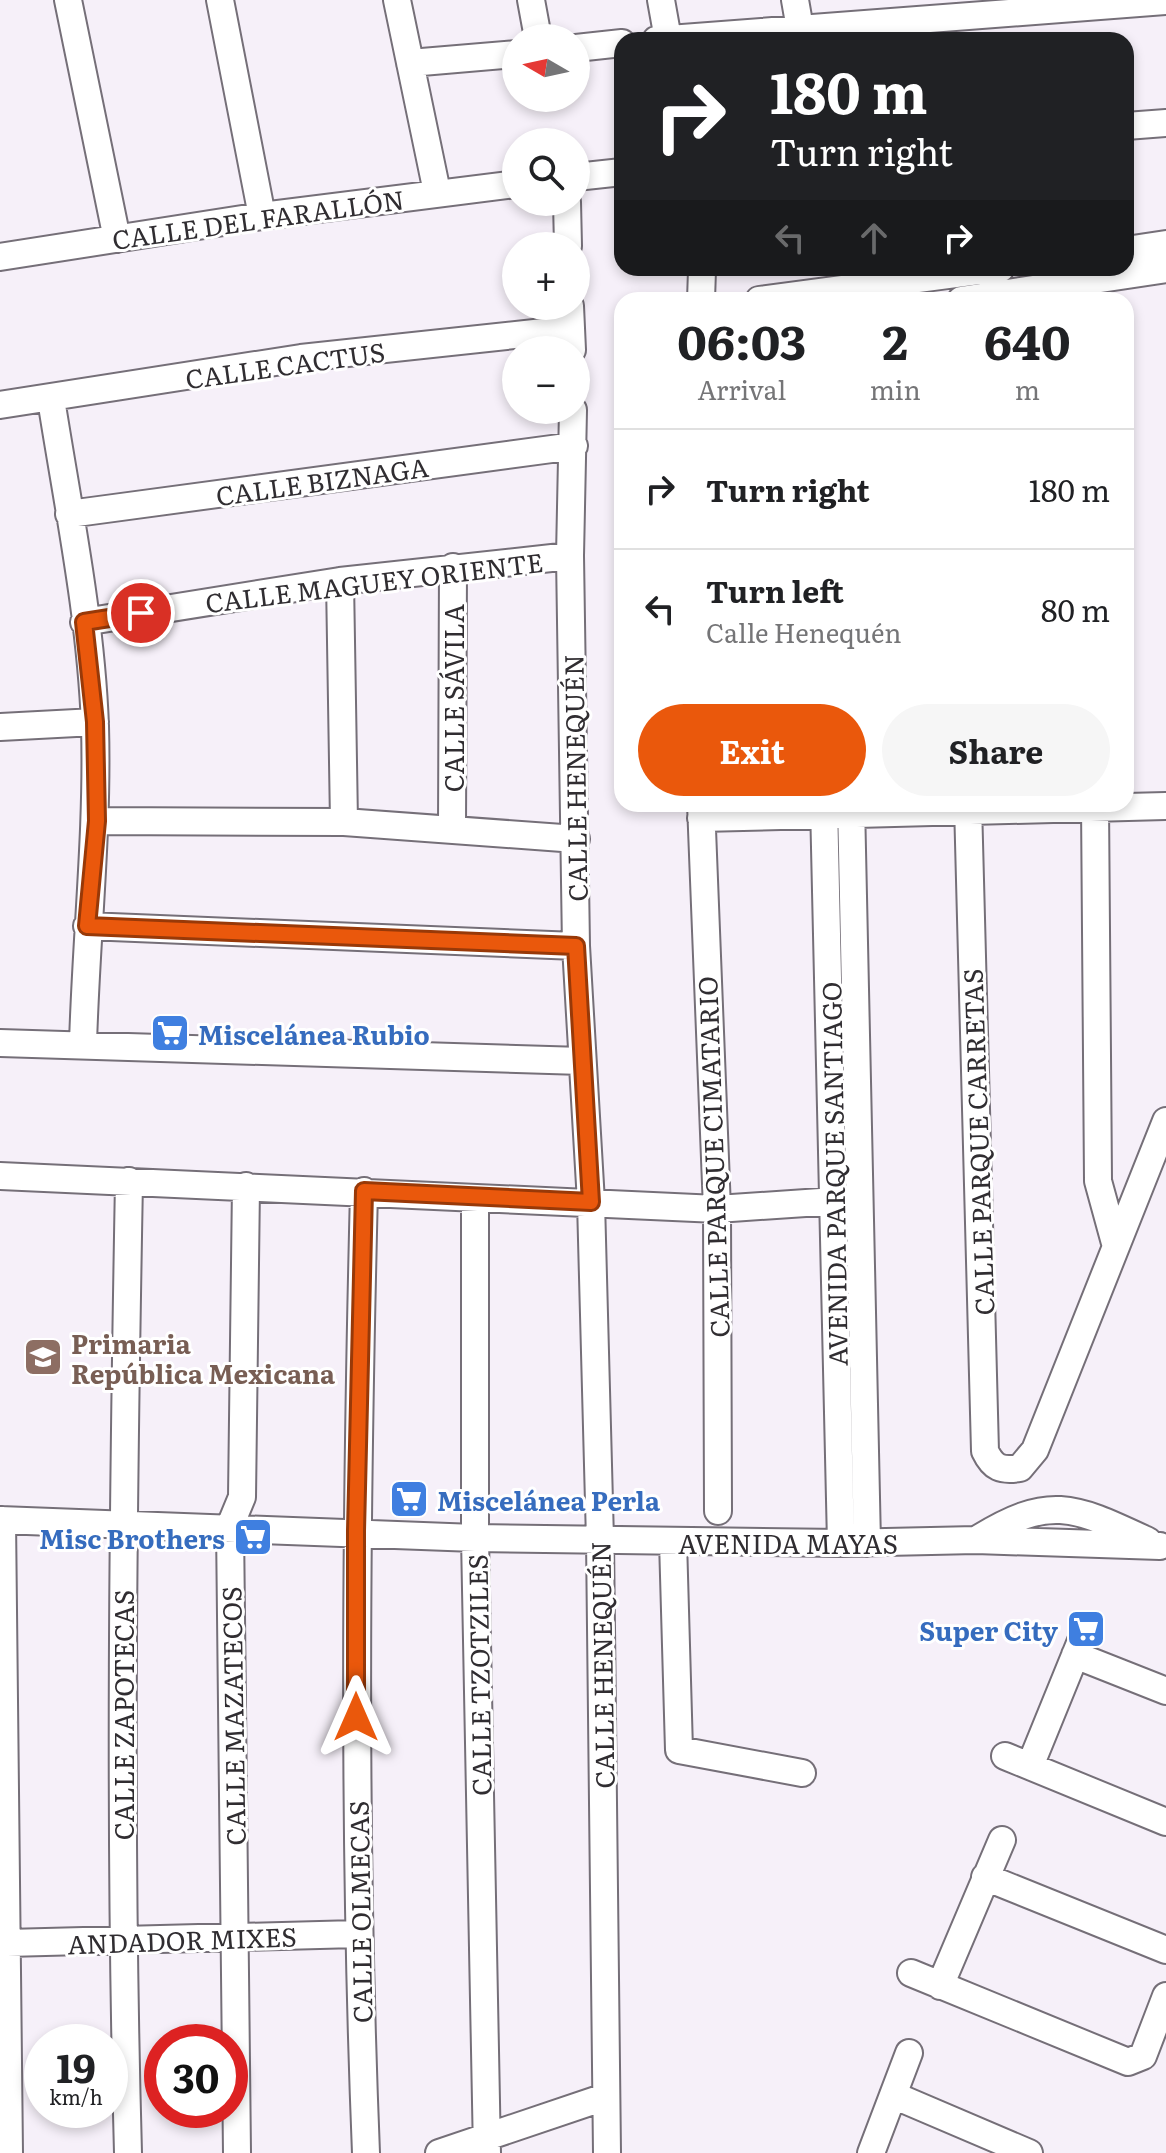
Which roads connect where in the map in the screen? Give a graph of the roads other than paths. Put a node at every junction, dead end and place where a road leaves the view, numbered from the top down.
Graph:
1 (68, 0) edge
2 (220, 0) edge
3 (397, 0) edge
4 (531, 0) edge
5 (661, 0) edge
6 (795, 0) edge
7 (1166, 1) edge
8 (1054, 5) edge
9 (920, 10) edge
10 (535, 24) edge
11 (662, 32) edge
12 (801, 32) edge
13 (811, 32) edge
14 (614, 44) edge
15 (590, 46) edge
16 (502, 55) edge
17 (410, 63) junction
18 (1166, 123) edge
19 (1134, 125) edge
20 (614, 173) edge
21 (590, 175) edge
22 (502, 185) edge
23 (437, 192) junction
24 (262, 216) junction
25 (117, 239) junction
26 (1166, 244) edge
27 (1134, 249) edge
28 (0, 257) edge
29 (1166, 269) edge
30 (932, 276) edge
31 (846, 286) edge
32 (809, 292) edge
33 (1078, 292) edge
34 (571, 328) edge
35 (51, 399) junction
36 (0, 405) edge
37 (573, 424) edge
38 (574, 446) junction
39 (69, 514) junction
40 (570, 556) junction
41 (453, 567) junction
42 (340, 581) junction
43 (84, 622) junction
44 (95, 722) junction
45 (0, 727) edge
46 (1134, 806) edge
47 (1166, 806) edge
48 (701, 812) edge
49 (824, 812) edge
50 (851, 812) edge
51 (968, 812) edge
52 (1096, 812) edge
53 (97, 821) junction
54 (344, 822) junction
55 (452, 829) junction
56 (576, 839) junction
57 (87, 926) junction
58 (576, 946) junction
59 (0, 1043) edge
60 (83, 1044) junction
61 (582, 1061) junction
62 (1166, 1121) edge
63 (0, 1176) edge
64 (129, 1181) junction
65 (246, 1186) junction
66 (364, 1191) junction
67 (475, 1198) junction
68 (835, 1201) junction
69 (591, 1202) junction
70 (717, 1209) junction
71 (1115, 1243) junction
72 (718, 1511) dead end
73 (1, 1520) edge
74 (123, 1523) junction
75 (230, 1526) junction
76 (356, 1531) junction
77 (475, 1538) junction
78 (600, 1540) junction
79 (673, 1541) junction
80 (854, 1543) junction
81 (1163, 1547) edge
82 (1166, 1691) edge
83 (1005, 1756) dead end
84 (1030, 1766) junction
85 (802, 1773) dead end
86 (1166, 1822) edge
87 (1002, 1840) dead end
88 (985, 1877) junction
89 (357, 1934) junction
90 (234, 1937) junction
91 (122, 1942) junction
92 (7, 1943) junction
93 (1166, 1950) edge
94 (911, 1973) dead end
95 (940, 1986) junction
96 (1164, 2006) edge
97 (909, 2053) dead end
98 (893, 2095) junction
99 (605, 2097) junction
100 (487, 2144) edge
101 (9, 2153) edge
102 (128, 2153) edge
103 (237, 2153) edge
104 (366, 2153) edge
105 (439, 2153) edge
106 (607, 2153) edge
107 (871, 2153) edge
108 (1029, 2153) edge

1 - 25 street
2 - 24 street
3 - 17 street
4 - 10 street
5 - 11 street
6 - 12 street
7 - 8 street
8 - 9 street
9 - 13 street
14 - 15 street
16 - 17 street
17 - 23 street
18 - 19 street
20 - 21 street
22 - 23 street, CALLE DEL FARALLÓN
23 - 24 street, CALLE DEL FARALLÓN
24 - 25 street, CALLE DEL FARALLÓN
25 - 28 street, CALLE DEL FARALLÓN
26 - 27 street
29 - 33 street
30 - 31 street
31 - 32 street
34 - 35 street, CALLE CACTUS
35 - 36 street, CALLE CACTUS
35 - 39 street
37 - 38 street, CALLE HENEQUÉN
38 - 39 street, CALLE BIZNAGA
38 - 40 street, CALLE HENEQUÉN
39 - 43 street
40 - 41 street, CALLE MAGUEY ORIENTE
40 - 56 street, CALLE HENEQUÉN
41 - 42 street, CALLE MAGUEY ORIENTE
41 - 55 street, CALLE SÁVILA
42 - 43 street, CALLE MAGUEY ORIENTE
42 - 54 street
43 - 44 street
44 - 45 street
44 - 53 street
46 - 47 street
48 - 70 street, CALLE PARQUE CIMATARIO
49 - 68 street, AVENIDA PARQUE SANTIAGO
50 - 80 street, AVENIDA PARQUE SANTIAGO
51 - 71 street, CALLE PARQUE CARRETAS
52 - 71 street
53 - 54 street
53 - 57 street
54 - 55 street
55 - 56 street
56 - 58 street, CALLE HENEQUÉN
57 - 58 street
57 - 60 street
58 - 61 street, CALLE HENEQUÉN
59 - 60 street
60 - 61 street
61 - 69 street, CALLE HENEQUÉN
62 - 71 street
63 - 64 street
64 - 65 street
64 - 74 street, CALLE ZAPOTECAS
65 - 66 street
65 - 75 street, CALLE MAZATECOS
66 - 67 street
66 - 76 street, CALLE OLMECAS
67 - 69 street
67 - 77 street, CALLE TZOTZILES
68 - 70 street
68 - 80 street, AVENIDA PARQUE SANTIAGO
69 - 70 street
69 - 78 street, CALLE HENEQUÉN
70 - 72 street, CALLE PARQUE CIMATARIO
73 - 74 street, AVENIDA MAYAS
73 - 92 street
74 - 75 street, AVENIDA MAYAS
74 - 91 street, CALLE ZAPOTECAS
75 - 76 street, AVENIDA MAYAS
75 - 90 street, CALLE MAZATECOS
76 - 77 street, AVENIDA MAYAS
76 - 89 street, CALLE OLMECAS
77 - 78 street, AVENIDA MAYAS
77 - 100 street, CALLE TZOTZILES
78 - 79 street, AVENIDA MAYAS
78 - 99 street, CALLE HENEQUÉN
79 - 80 street, AVENIDA MAYAS
79 - 85 street
80 - 81 street, AVENIDA MAYAS
82 - 84 street
83 - 84 street
84 - 86 street
87 - 88 street
88 - 93 street
88 - 95 street
89 - 90 street, ANDADOR MIXES
89 - 104 street, CALLE OLMECAS
90 - 91 street, ANDADOR MIXES
90 - 103 street, CALLE MAZATECOS
91 - 92 street, ANDADOR MIXES
91 - 102 street, CALLE ZAPOTECAS
92 - 101 street
94 - 95 street
95 - 96 street
97 - 98 street
98 - 107 street
98 - 108 street
99 - 100 street
99 - 106 street, CALLE HENEQUÉN
100 - 105 street

